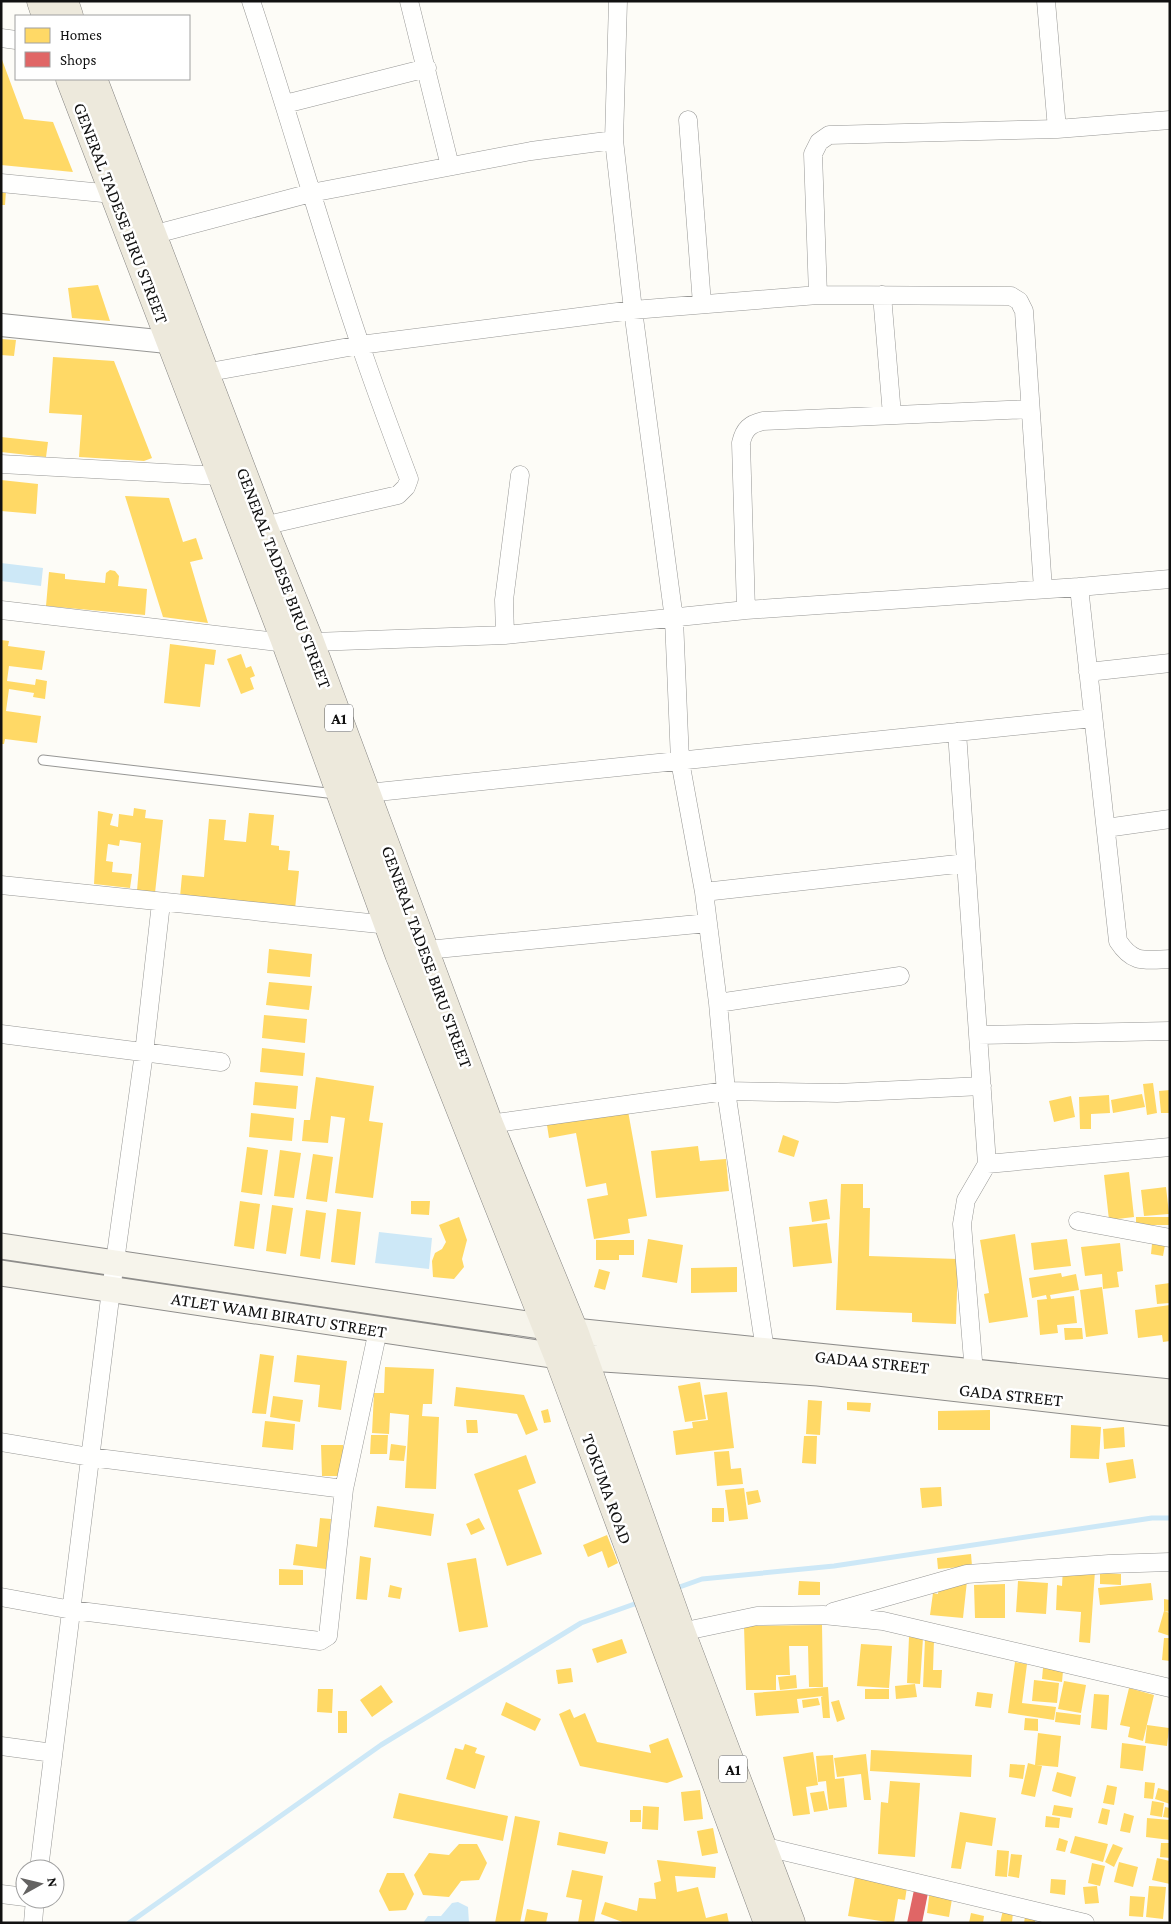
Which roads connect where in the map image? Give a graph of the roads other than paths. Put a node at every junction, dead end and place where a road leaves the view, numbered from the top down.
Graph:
1 (40, 1) edge
2 (64, 1) edge
3 (251, 1) edge
4 (409, 1) edge
5 (618, 1) edge
6 (1046, 1) edge
7 (46, 15) edge
8 (70, 15) edge
9 (1, 38) edge
10 (15, 40) edge
11 (427, 68) junction
12 (70, 80) edge
13 (93, 80) edge
14 (285, 104) junction
15 (688, 120) dead end
16 (1170, 120) edge
17 (1057, 129) junction
18 (614, 140) junction
19 (450, 166) junction
20 (1, 182) edge
21 (311, 193) junction
22 (113, 194) junction
23 (152, 235) junction
24 (818, 295) junction
25 (882, 295) junction
26 (702, 304) junction
27 (633, 310) junction
28 (1, 324) edge
29 (182, 344) junction
30 (360, 345) junction
31 (204, 373) junction
32 (1030, 409) junction
33 (892, 415) junction
34 (1, 464) edge
35 (520, 475) dead end
36 (220, 476) junction
37 (263, 526) junction
38 (1170, 579) edge
39 (1079, 588) junction
40 (1043, 590) junction
41 (1, 610) edge
42 (746, 610) junction
43 (674, 619) junction
44 (505, 635) junction
45 (298, 642) junction
46 (1170, 663) edge
47 (1088, 672) junction
48 (1093, 718) junction
49 (957, 732) junction
50 (43, 760) dead end
51 (680, 761) junction
52 (354, 794) junction
53 (1170, 819) edge
54 (1106, 828) junction
55 (966, 863) junction
56 (1, 885) edge
57 (704, 892) junction
58 (161, 903) junction
59 (708, 923) junction
60 (388, 925) junction
61 (411, 952) junction
62 (1170, 959) edge
63 (900, 976) dead end
64 (718, 1003) junction
65 (1170, 1031) edge
66 (1, 1034) edge
67 (978, 1035) junction
68 (144, 1053) junction
69 (221, 1062) dead end
70 (982, 1086) junction
71 (726, 1092) junction
72 (489, 1124) junction
73 (1170, 1147) edge
74 (987, 1164) junction
75 (1078, 1221) dead end
76 (1170, 1238) edge
77 (1, 1246) edge
78 (115, 1263) junction
79 (1, 1273) edge
80 (111, 1290) junction
81 (547, 1328) junction
82 (378, 1330) junction
83 (574, 1331) junction
84 (765, 1350) junction
85 (570, 1357) junction
86 (974, 1373) junction
87 (1170, 1392) edge
88 (1170, 1413) edge
89 (1, 1442) edge
90 (90, 1457) junction
91 (344, 1489) junction
92 (1170, 1562) edge
93 (1, 1598) edge
94 (72, 1610) junction
95 (823, 1615) junction
96 (671, 1623) junction
97 (1170, 1688) edge
98 (1, 1746) edge
99 (53, 1753) junction
100 (750, 1844) junction
101 (40, 1859) edge
102 (1, 1894) edge
103 (15, 1896) edge
104 (34, 1909) edge
105 (32, 1923) edge
106 (768, 1923) edge
107 (792, 1923) edge
108 (1085, 1923) edge

1 - 7 main road
2 - 8 main road
3 - 14 street
4 - 11 street
5 - 18 street
6 - 17 street
9 - 10 street
11 - 14 street
11 - 19 street
12 - 22 main road, GENERAL TADESE BIRU STREET / A1
13 - 23 main road, GENERAL TADESE BIRU STREET / A1
14 - 21 street
15 - 26 street
16 - 17 street
17 - 24 street
18 - 19 street
18 - 27 street
19 - 21 street
20 - 22 street
21 - 23 street
21 - 30 street
22 - 29 main road, GENERAL TADESE BIRU STREET / A1
23 - 29 main road, GENERAL TADESE BIRU STREET / A1
24 - 25 street
24 - 26 street
25 - 32 street
25 - 33 street
26 - 27 street
27 - 30 street
27 - 43 street
28 - 29 street
29 - 31 main road, GENERAL TADESE BIRU STREET / A1
29 - 36 main road, GENERAL TADESE BIRU STREET / A1
30 - 31 street
30 - 37 street
31 - 37 main road, GENERAL TADESE BIRU STREET / A1
32 - 33 street
32 - 40 street
33 - 42 street
34 - 36 street
35 - 44 street
36 - 45 main road, GENERAL TADESE BIRU STREET / A1
37 - 45 main road, GENERAL TADESE BIRU STREET / A1
38 - 39 street
39 - 40 street
39 - 47 street
40 - 42 street
41 - 45 street
42 - 43 street
43 - 44 street
43 - 51 street
44 - 45 street
45 - 52 main road, GENERAL TADESE BIRU STREET / A1
46 - 47 street
47 - 48 street
48 - 49 street
48 - 54 street
49 - 51 street
49 - 55 street
50 - 52 lane
51 - 52 street
51 - 57 street
52 - 60 main road, GENERAL TADESE BIRU STREET / A1
52 - 61 main road, GENERAL TADESE BIRU STREET / A1
53 - 54 street
54 - 62 street
55 - 57 street
55 - 67 street
56 - 58 street
57 - 59 street
58 - 60 street
58 - 68 street
59 - 61 street
59 - 64 street
60 - 61 main road, GENERAL TADESE BIRU STREET / A1
61 - 72 main road, GENERAL TADESE BIRU STREET / A1
61 - 81 main road, GENERAL TADESE BIRU STREET / A1
63 - 64 street
64 - 71 street
65 - 67 street
66 - 68 street
67 - 70 street
68 - 69 street
68 - 78 street
70 - 71 street
70 - 74 street
71 - 72 street
71 - 84 street
72 - 83 main road, GENERAL TADESE BIRU STREET / A1
73 - 74 street
74 - 86 street
75 - 76 street
77 - 78 main road, ATLET WAMI BIRATU STREET
78 - 80 street
78 - 81 main road, ATLET WAMI BIRATU STREET
79 - 80 main road, ATLET WAMI BIRATU STREET
80 - 82 main road, ATLET WAMI BIRATU STREET
80 - 90 street
81 - 83 main road, ATLET WAMI BIRATU STREET
81 - 85 main road, GENERAL TADESE BIRU STREET / A1
82 - 85 main road, ATLET WAMI BIRATU STREET
82 - 91 street
83 - 84 main road, GADAA STREET
83 - 85 main road, GENERAL TADESE BIRU STREET / A1
84 - 86 main road, GADAA STREET
85 - 88 main road, GADA STREET
85 - 96 main road, TOKUMA ROAD / A1
86 - 87 main road, GADAA STREET
89 - 90 street
90 - 91 street
90 - 94 street
91 - 94 street
92 - 95 street
93 - 94 street
94 - 99 street
95 - 96 street
95 - 97 street
96 - 100 main road, A1
98 - 99 street
99 - 101 street
100 - 106 main road, A1
100 - 107 main road, A1
100 - 108 street
102 - 103 street
104 - 105 street

